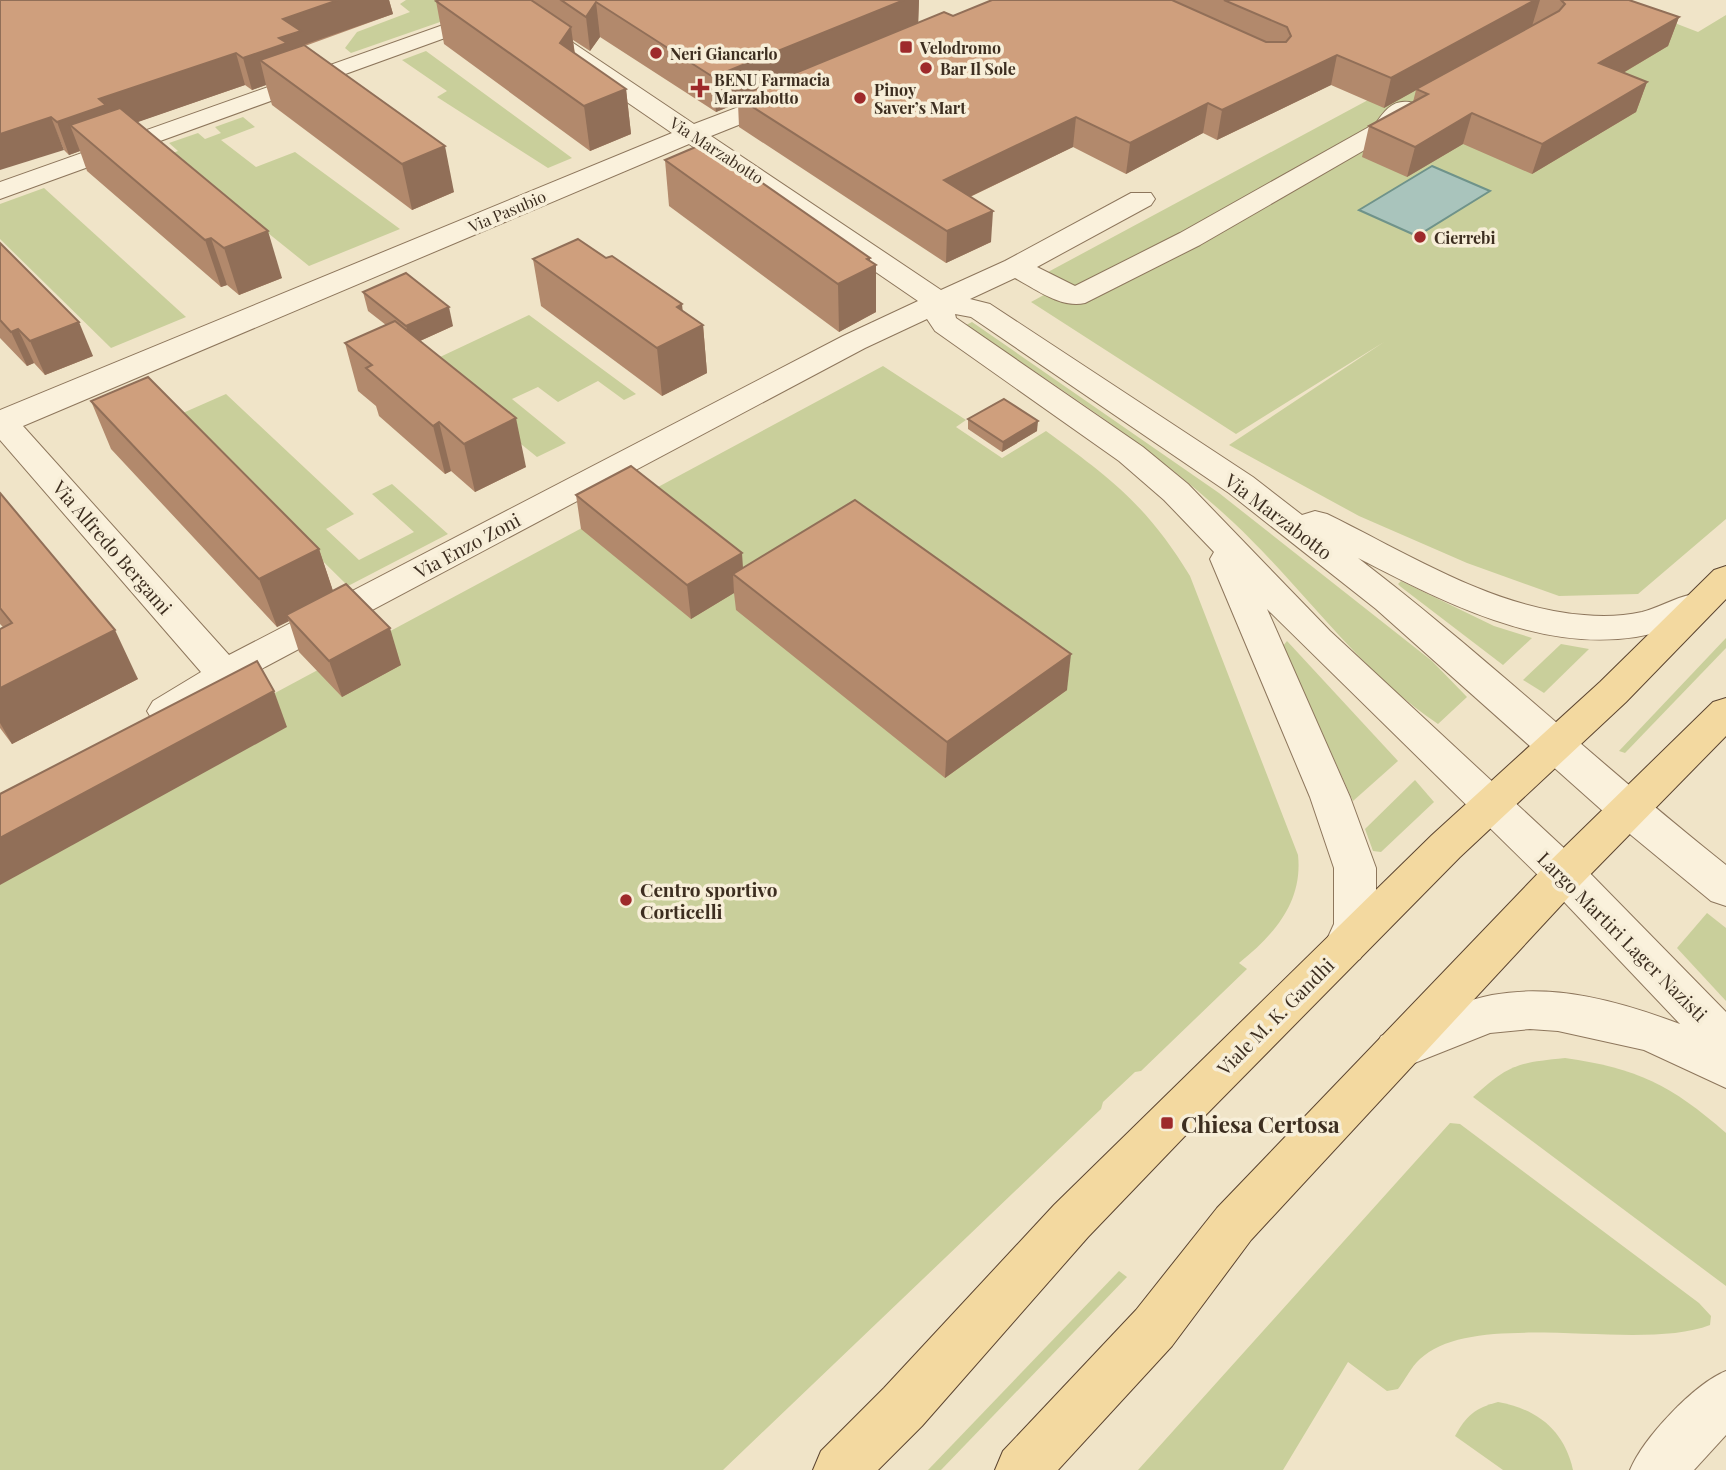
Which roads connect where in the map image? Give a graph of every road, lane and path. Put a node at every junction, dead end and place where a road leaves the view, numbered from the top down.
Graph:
1 (501, 5) edge
2 (810, 87) edge
3 (1432, 93) edge
4 (692, 134) junction
5 (0, 191) edge
6 (1141, 199) dead end
7 (1014, 267) junction
8 (940, 302) junction
9 (1, 422) edge
10 (1241, 485) junction
11 (1217, 535) junction
12 (1726, 578) edge
13 (1700, 604) junction
14 (225, 675) junction
15 (1724, 725) edge
16 (135, 727) edge
17 (1555, 746) junction
18 (1629, 810) junction
19 (1505, 818) junction
20 (1564, 874) junction
21 (1726, 890) edge
22 (1345, 946) junction
23 (1726, 1042) edge
24 (1397, 1050) junction
25 (1726, 1068) edge
26 (1726, 1397) edge
27 (840, 1470) edge
28 (1023, 1470) edge
29 (1657, 1470) edge

1 - 4 street, Via Marzabotto
1 - 5 street
2 - 4 street, Via Pasubio
3 - 7 street
4 - 8 street, Via Marzabotto
4 - 9 street, Via Pasubio
6 - 7 street, Via Enzo Zoni
7 - 8 street, Via Enzo Zoni
8 - 10 street, Via Marzabotto
8 - 11 street
8 - 14 street, Via Enzo Zoni
9 - 14 street, Via Alfredo Bergami
10 - 13 street
10 - 17 street, Via Marzabotto
11 - 19 street
11 - 22 street
12 - 13 main road, Viale M. K. Gandhi
13 - 17 main road, Viale M. K. Gandhi
14 - 16 street, Via Enzo Zoni
15 - 18 main road
17 - 18 street, Via Marzabotto
17 - 19 main road, Viale M. K. Gandhi
18 - 20 main road
18 - 21 street, Via Marzabotto
19 - 20 street, Largo Martiri Lager Nazisti
19 - 22 main road, Viale M. K. Gandhi
20 - 23 street, Largo Martiri Lager Nazisti
20 - 24 main road
22 - 27 main road, Viale M. K. Gandhi
24 - 25 street, Largo Martiri Lager Nazisti
24 - 28 main road
26 - 29 street

